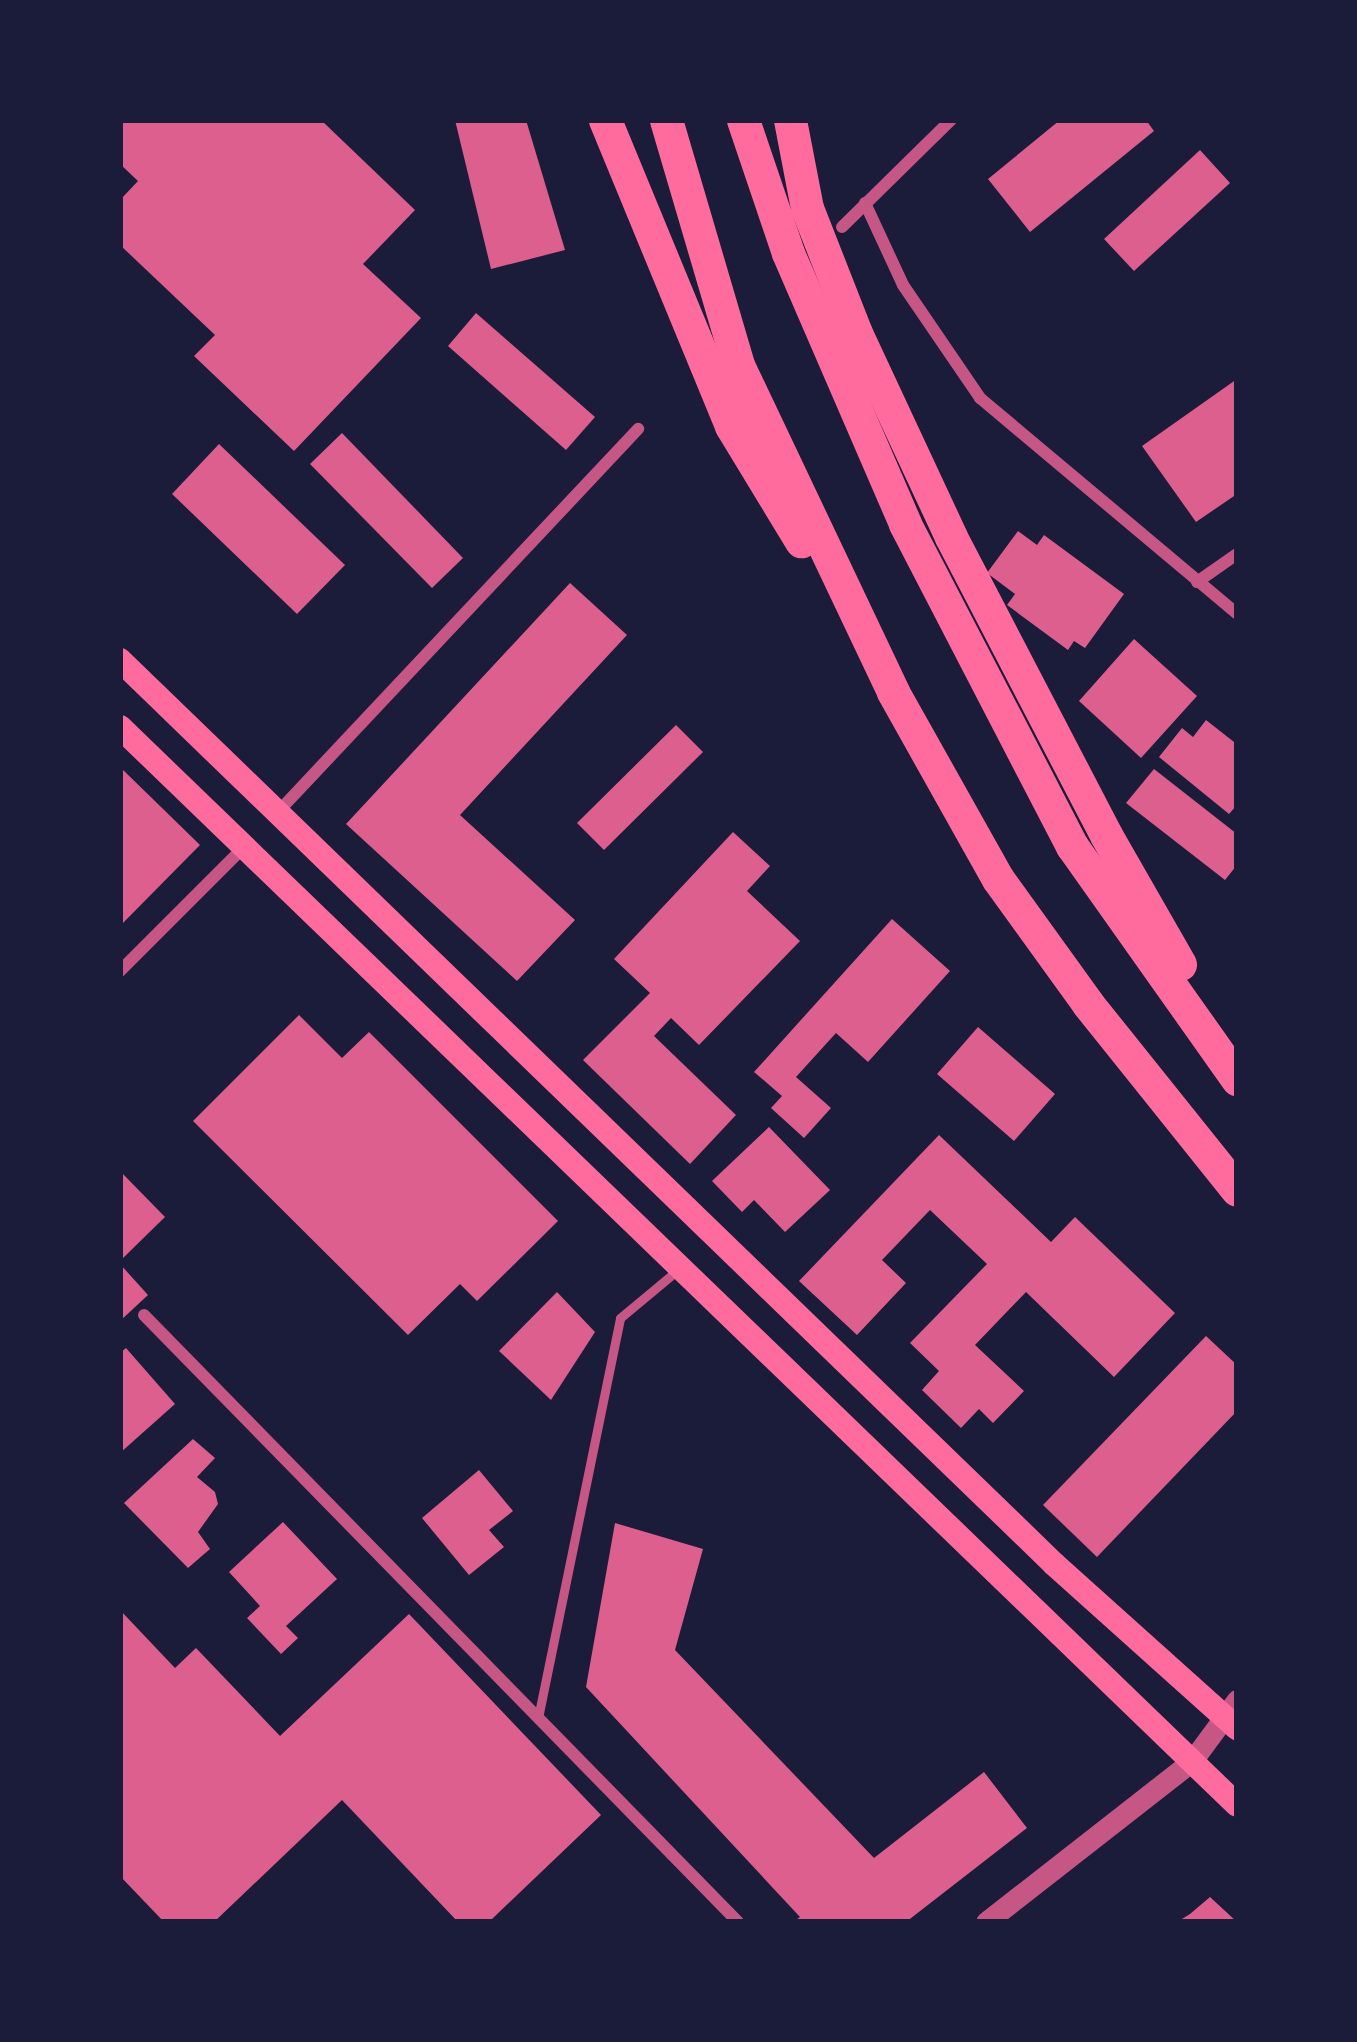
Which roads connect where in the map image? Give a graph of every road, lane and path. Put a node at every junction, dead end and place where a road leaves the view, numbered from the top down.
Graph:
1 (604, 120) edge
2 (667, 120) edge
3 (743, 120) edge
4 (790, 120) edge
5 (951, 120) edge
6 (866, 203) junction
7 (842, 226) dead end
8 (638, 428) dead end
9 (1237, 554) edge
10 (1197, 582) junction
11 (1237, 614) edge
12 (120, 660) edge
13 (893, 692) junction
14 (120, 728) edge
15 (278, 812) junction
16 (244, 848) junction
17 (120, 970) edge
18 (1237, 1065) edge
19 (1237, 1078) edge
20 (1237, 1190) edge
21 (680, 1268) junction
22 (145, 1316) dead end
23 (539, 1713) junction
24 (1233, 1714) edge
25 (1192, 1761) junction
26 (1237, 1805) edge
27 (738, 1922) edge
28 (986, 1922) edge

1 - 13 highway
2 - 13 highway
3 - 19 highway
4 - 18 highway
5 - 6 street
6 - 7 street
6 - 10 street
8 - 15 street
9 - 10 street
10 - 11 street
12 - 15 main road
13 - 20 highway
14 - 16 main road
15 - 24 main road
16 - 17 street
16 - 21 main road
21 - 23 lane
21 - 25 main road
22 - 23 street
23 - 27 street
24 - 25 street
25 - 26 main road
25 - 28 street

